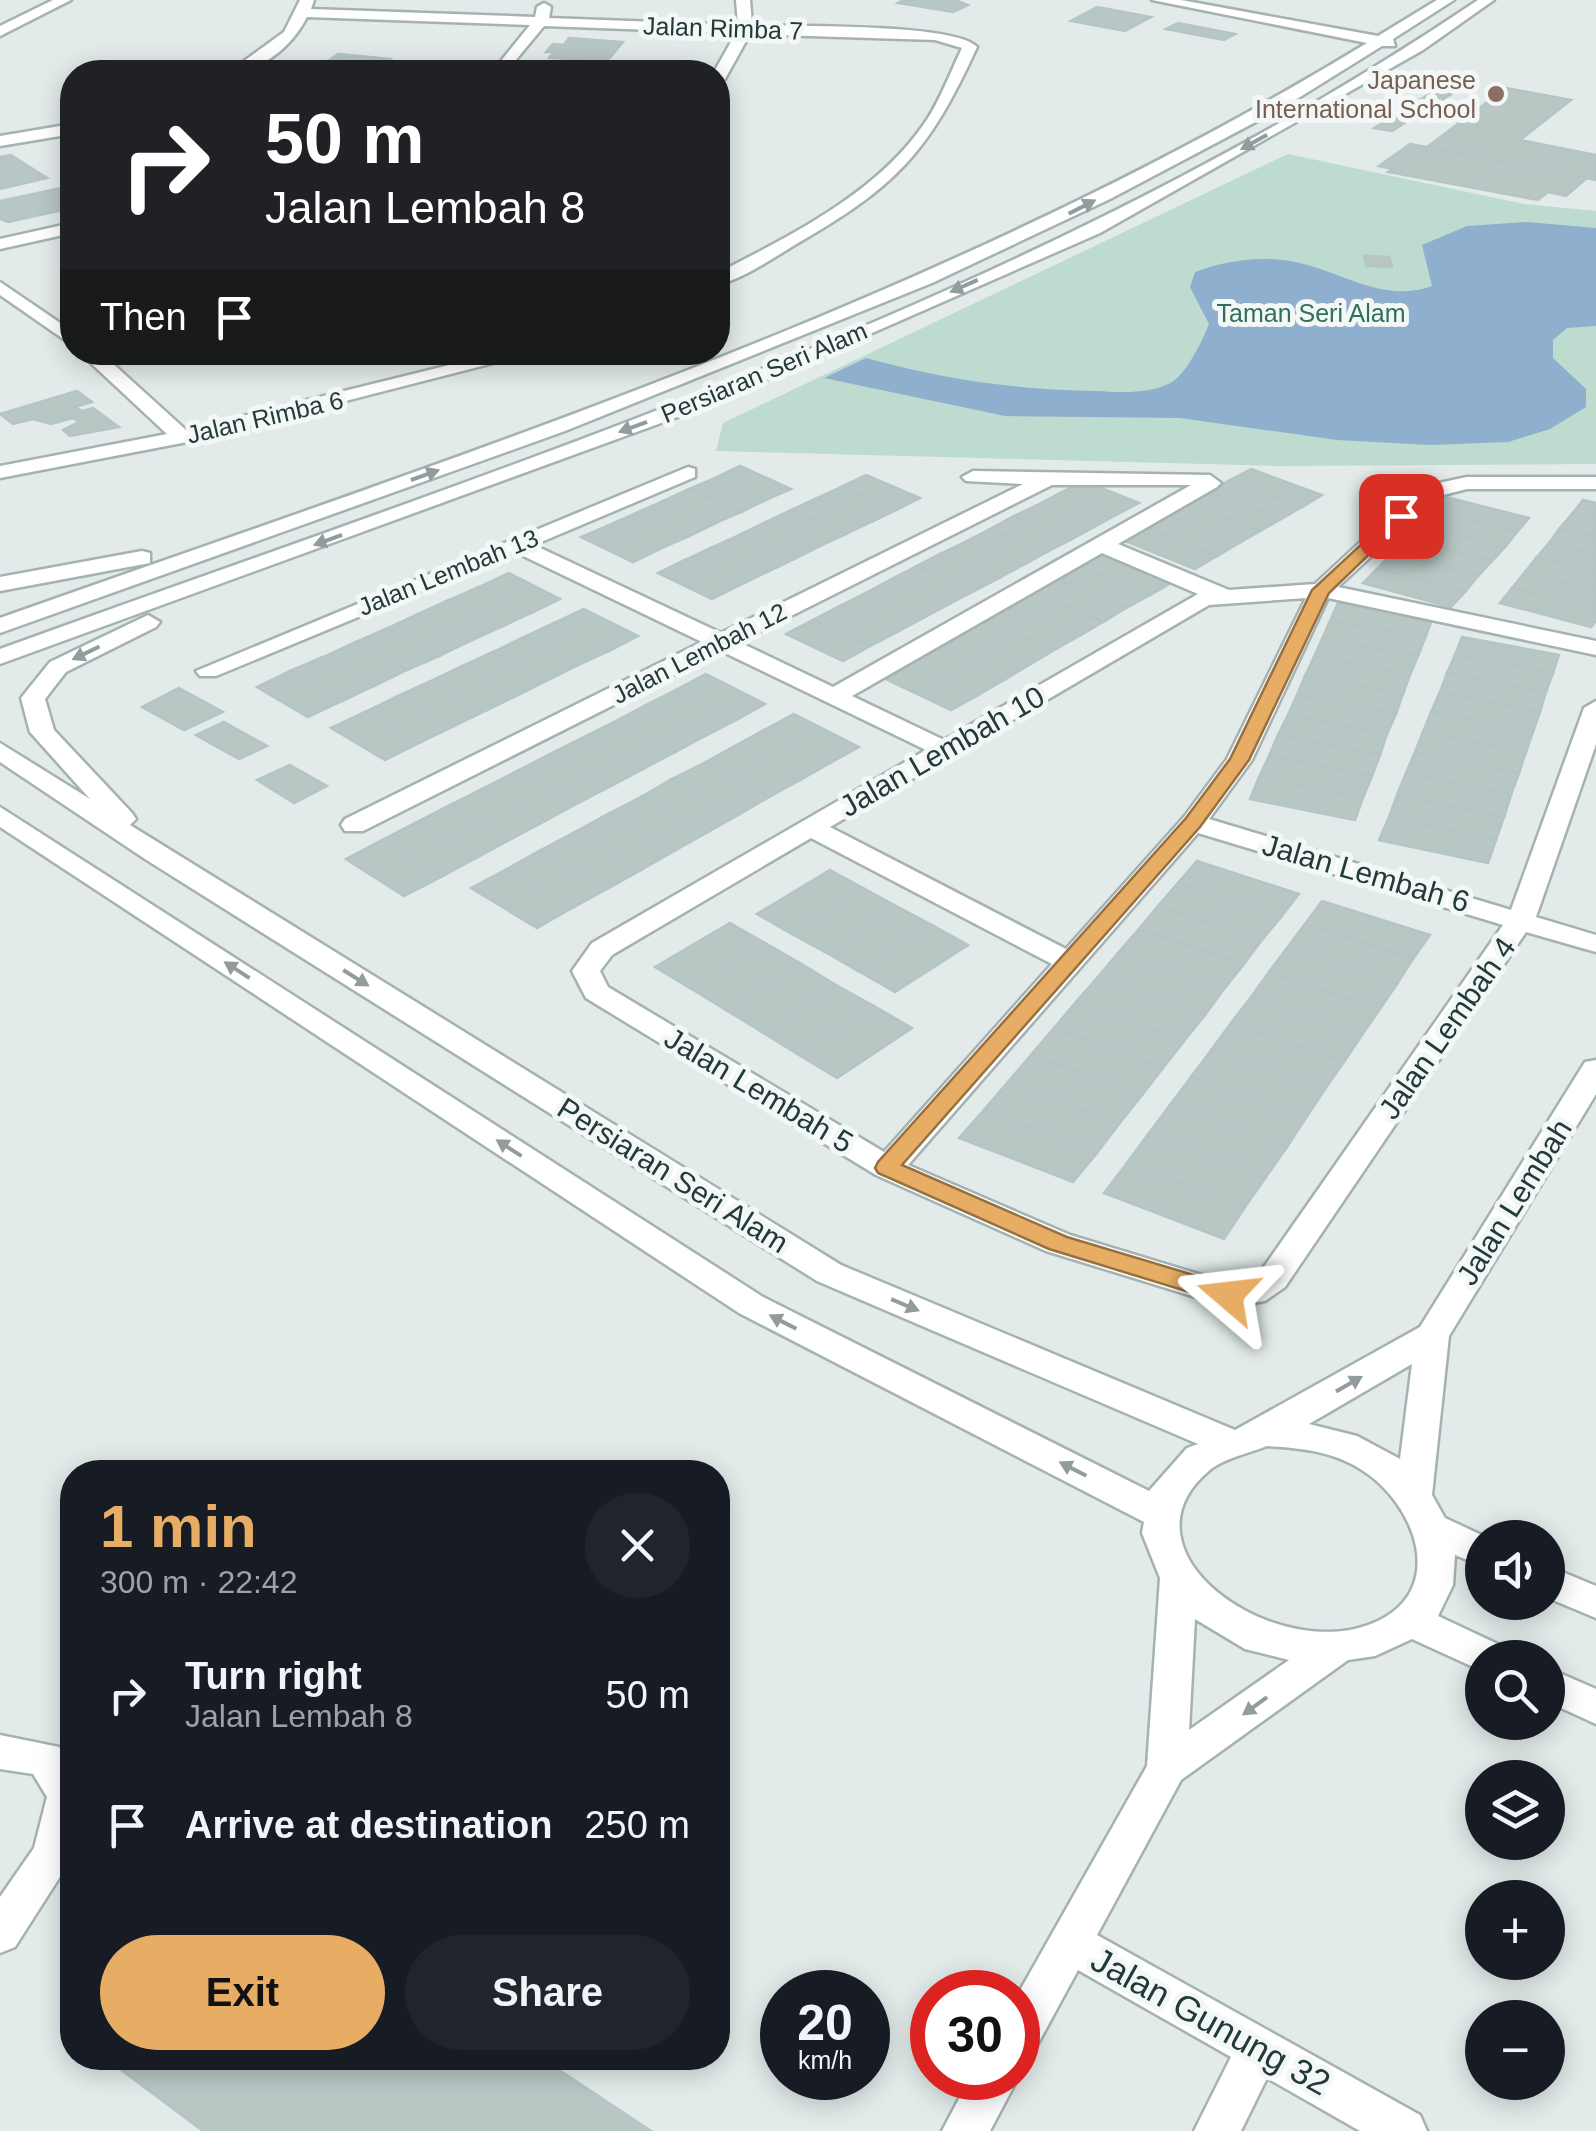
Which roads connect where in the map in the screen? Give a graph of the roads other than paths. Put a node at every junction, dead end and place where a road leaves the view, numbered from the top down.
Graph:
1 (64, 0) edge
2 (545, 0) edge
3 (743, 0) edge
4 (1159, 0) edge
5 (1448, 0) edge
6 (1487, 0) edge
7 (305, 7) edge
8 (542, 20) junction
9 (746, 30) junction
10 (0, 32) edge
11 (1384, 42) junction
12 (1418, 47) junction
13 (255, 60) edge
14 (509, 60) edge
15 (729, 60) edge
16 (60, 132) edge
17 (0, 142) edge
18 (60, 231) edge
19 (0, 244) edge
20 (730, 273) edge
21 (0, 287) edge
22 (60, 330) edge
23 (730, 360) edge
24 (102, 365) edge
25 (474, 365) edge
26 (718, 365) edge
27 (182, 437) junction
28 (0, 472) edge
29 (688, 473) dead end
30 (973, 476) dead end
31 (1044, 480) junction
32 (1596, 482) edge
33 (233, 541) junction
34 (515, 544) junction
35 (1102, 545) junction
36 (267, 563) junction
37 (0, 584) edge
38 (1321, 590) junction
39 (1221, 595) junction
40 (0, 626) edge
41 (720, 642) junction
42 (1596, 648) edge
43 (0, 657) edge
44 (208, 671) dead end
45 (834, 696) junction
46 (1596, 708) edge
47 (946, 750) junction
48 (0, 751) edge
49 (0, 815) edge
50 (1193, 822) junction
51 (354, 825) dead end
52 (810, 827) junction
53 (154, 853) junction
54 (1522, 918) junction
55 (1596, 944) edge
56 (1070, 962) junction
57 (586, 971) joint
58 (1596, 1069) edge
59 (887, 1168) junction
60 (1228, 1295) joint
61 (1432, 1336) junction
62 (1265, 1433) junction
63 (1226, 1441) junction
64 (1414, 1494) junction
65 (1160, 1513) junction
66 (1436, 1530) junction
67 (1465, 1543) edge
68 (1178, 1580) junction
69 (1565, 1588) edge
70 (1596, 1603) edge
71 (1410, 1621) junction
72 (1465, 1646) edge
73 (1334, 1649) junction
74 (1565, 1692) edge
75 (1596, 1707) edge
76 (0, 1752) edge
77 (1167, 1768) junction
78 (60, 1783) edge
79 (60, 1828) edge
80 (0, 1933) edge
81 (1069, 1942) junction
82 (1040, 1995) edge
83 (1260, 2046) junction
84 (982, 2100) edge
85 (965, 2131) edge
86 (1217, 2131) edge
87 (1404, 2131) edge

1 - 10 street
2 - 8 street
3 - 9 street
4 - 11 street
5 - 11 street, Persiaran Seri Alam
6 - 12 street, Persiaran Seri Alam
7 - 8 street, Jalan Rimba 7
7 - 13 street
8 - 9 street, Jalan Rimba 7
8 - 14 street
9 - 15 street
9 - 20 street, Jalan Rimba 7
11 - 12 street
23 -> 11 street, Persiaran Seri Alam
12 -> 36 street, Persiaran Seri Alam
16 - 17 street
18 - 19 street
21 - 22 street
24 - 27 street
25 - 27 street, Jalan Rimba 6
33 -> 26 street, Persiaran Seri Alam
27 - 28 street, Jalan Rimba 6
29 - 34 street, Jalan Lembah 13
30 - 31 street
31 - 35 street
31 - 41 street, Jalan Lembah 12
32 - 38 street
33 - 37 street
33 - 40 street, Persiaran Seri Alam
34 - 41 street
34 - 44 street, Jalan Lembah 13
35 - 39 street
35 - 45 street
36 - 43 street, Persiaran Seri Alam
36 -> 53 street
38 - 39 street, Jalan Lembah 10
38 - 42 street, Jalan Lembah 10
38 - 50 street
39 - 47 street, Jalan Lembah 10
41 - 45 street
41 - 51 street, Jalan Lembah 12
45 - 47 street
46 - 54 street, Jalan Lembah 4
47 - 52 street, Jalan Lembah 10
48 - 53 street, Persiaran Seri Alam
65 -> 49 street
50 - 54 street, Jalan Lembah 6
50 - 56 street
52 - 56 street
52 - 57 street, Jalan Lembah 10
53 -> 63 street, Persiaran Seri Alam
54 - 55 street, Jalan Lembah 6
54 - 60 street, Jalan Lembah 4
56 - 59 street
57 - 59 street, Jalan Lembah 5
58 - 61 street, Jalan Lembah
59 - 60 street, Jalan Lembah 5
62 -> 61 street, Jalan Lembah
61 - 64 street, Jalan Lembah
62 - 63 street
62 - 64 street
63 - 65 street
64 - 66 street
65 - 68 street
66 - 67 street
66 - 71 street
68 - 73 street
68 - 77 street
69 - 70 street
71 - 72 street
71 - 73 street
73 -> 77 street
74 - 75 street
76 - 78 street
77 - 81 street
79 - 80 street
81 - 82 street
81 - 83 street, Jalan Gunung 32
83 - 86 street
83 - 87 street, Jalan Gunung 32
84 - 85 street

